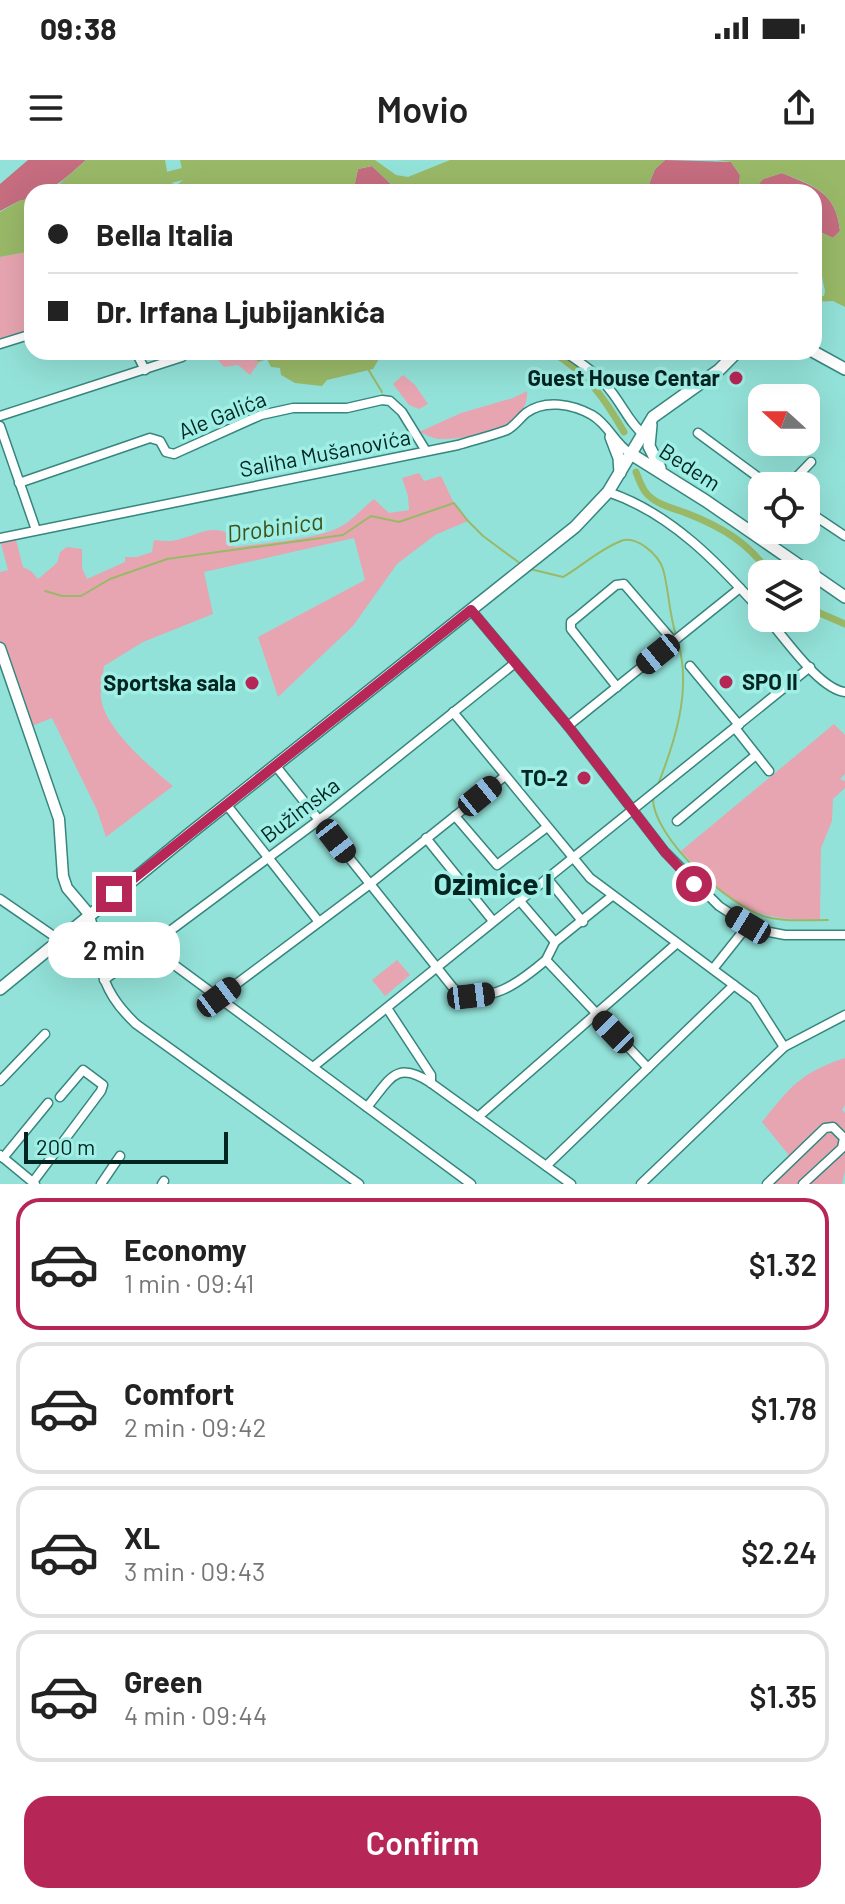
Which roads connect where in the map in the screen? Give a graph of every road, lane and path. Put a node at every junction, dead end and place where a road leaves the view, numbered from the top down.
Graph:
1 (24, 336) edge
2 (0, 344) edge
3 (822, 356) edge
4 (140, 360) edge
5 (173, 360) edge
6 (576, 360) edge
7 (729, 360) edge
8 (845, 369) edge
9 (145, 370) junction
10 (0, 416) edge
11 (0, 426) edge
12 (698, 433) dead end
13 (645, 436) junction
14 (611, 437) junction
15 (426, 451) junction
16 (631, 454) junction
17 (811, 462) dead end
18 (653, 467) junction
19 (751, 472) edge
20 (801, 472) edge
21 (620, 473) junction
22 (666, 475) junction
23 (19, 483) junction
24 (608, 492) junction
25 (820, 519) edge
26 (36, 530) junction
27 (845, 536) edge
28 (0, 538) edge
29 (740, 588) junction
30 (748, 597) edge
31 (845, 597) edge
32 (471, 610) junction
33 (779, 632) edge
34 (677, 639) junction
35 (0, 648) edge
36 (515, 663) junction
37 (690, 666) dead end
38 (810, 667) junction
39 (617, 687) junction
40 (845, 692) edge
41 (453, 712) junction
42 (568, 726) junction
43 (737, 727) junction
44 (756, 755) junction
45 (275, 765) junction
46 (769, 771) dead end
47 (505, 776) junction
48 (226, 804) junction
49 (634, 810) junction
50 (455, 816) junction
51 (319, 820) junction
52 (677, 821) dead end
53 (547, 827) junction
54 (426, 838) junction
55 (268, 857) junction
56 (572, 859) junction
57 (547, 878) junction
58 (370, 884) junction
59 (612, 896) junction
60 (0, 899) edge
61 (519, 900) junction
62 (89, 914) junction
63 (493, 921) junction
64 (319, 922) junction
65 (583, 922) junction
66 (748, 925) junction
67 (845, 935) edge
68 (58, 939) junction
69 (555, 942) junction
70 (676, 944) junction
71 (150, 947) junction
72 (546, 960) junction
73 (437, 968) junction
74 (713, 969) junction
75 (104, 980) junction
76 (734, 985) junction
77 (0, 989) edge
78 (219, 997) junction
79 (387, 1008) junction
80 (595, 1013) junction
81 (845, 1015) edge
82 (45, 1034) dead end
83 (784, 1047) junction
84 (313, 1067) junction
85 (648, 1068) junction
86 (0, 1081) edge
87 (431, 1083) junction
88 (60, 1097) dead end
89 (48, 1103) dead end
90 (367, 1107) junction
91 (478, 1117) junction
92 (120, 1156) dead end
93 (2, 1157) edge
94 (546, 1166) junction
95 (34, 1183) edge
96 (101, 1184) edge
97 (359, 1184) edge
98 (471, 1184) edge
99 (571, 1184) edge
100 (641, 1184) edge
101 (767, 1184) edge
102 (803, 1184) edge

1 - 2 street
3 - 8 main road
4 - 9 street
5 - 9 street
6 - 13 street
7 - 13 main road
9 - 10 street
11 - 23 street
12 - 19 street
13 - 16 main road
13 - 22 main road
14 - 15 street, Saliha Mušanovića
14 - 16 street, Saliha Mušanovića
14 - 21 main road
15 - 23 street, Ale Galića
15 - 26 street, Saliha Mušanovića
16 - 18 main road, Bedem
16 - 21 main road
17 - 20 street
18 - 21 main road
18 - 22 main road, Bedem
21 - 24 main road
22 - 31 main road, Bedem
23 - 26 street
24 - 29 street
24 - 32 main road
25 - 27 street
26 - 28 street, Saliha Mušanovića
29 - 30 street
29 - 34 street
32 - 36 street
32 - 45 main road
33 - 38 street
34 - 39 street
34 - 39 street
35 - 62 street
36 - 41 street, Bužimska
36 - 42 street
37 - 43 street
38 - 40 street
38 - 43 street
39 - 42 street
41 - 47 street
41 - 51 street, Bužimska
42 - 49 street
43 - 44 street
43 - 49 street
44 - 46 street
44 - 52 street
45 - 48 main road
45 - 51 street
47 - 50 street
47 - 53 street
48 - 55 street
48 - 62 main road
49 - 56 street
49 - 66 street
50 - 53 street
50 - 54 street
51 - 55 street, Bužimska
51 - 58 street
53 - 56 street
54 - 58 street
54 - 63 street
55 - 64 street
55 - 71 street, Bužimska
56 - 57 street
56 - 59 street
57 - 61 street
57 - 65 street
58 - 64 street
58 - 73 street
59 - 65 street
59 - 70 street
60 - 68 street
61 - 63 street
61 - 69 street
62 - 68 main road
62 - 75 street
63 - 73 street
64 - 78 street
65 - 69 street
66 - 67 street
66 - 74 street
68 - 77 main road
69 - 72 street
70 - 74 street
70 - 80 street
71 - 75 street, Bužimska
71 - 78 street
72 - 73 street
72 - 80 street
73 - 79 street
74 - 76 street
75 - 97 street
76 - 83 street
76 - 85 street
78 - 84 street
79 - 84 street
79 - 87 street
80 - 85 street
80 - 91 street
81 - 83 street
82 - 86 street
83 - 100 street
84 - 90 street
85 - 94 street
87 - 90 street
87 - 91 street
88 - 95 street
89 - 93 street
90 - 98 street
91 - 94 street
92 - 96 street
93 - 95 street
94 - 99 street
101 - 102 street

